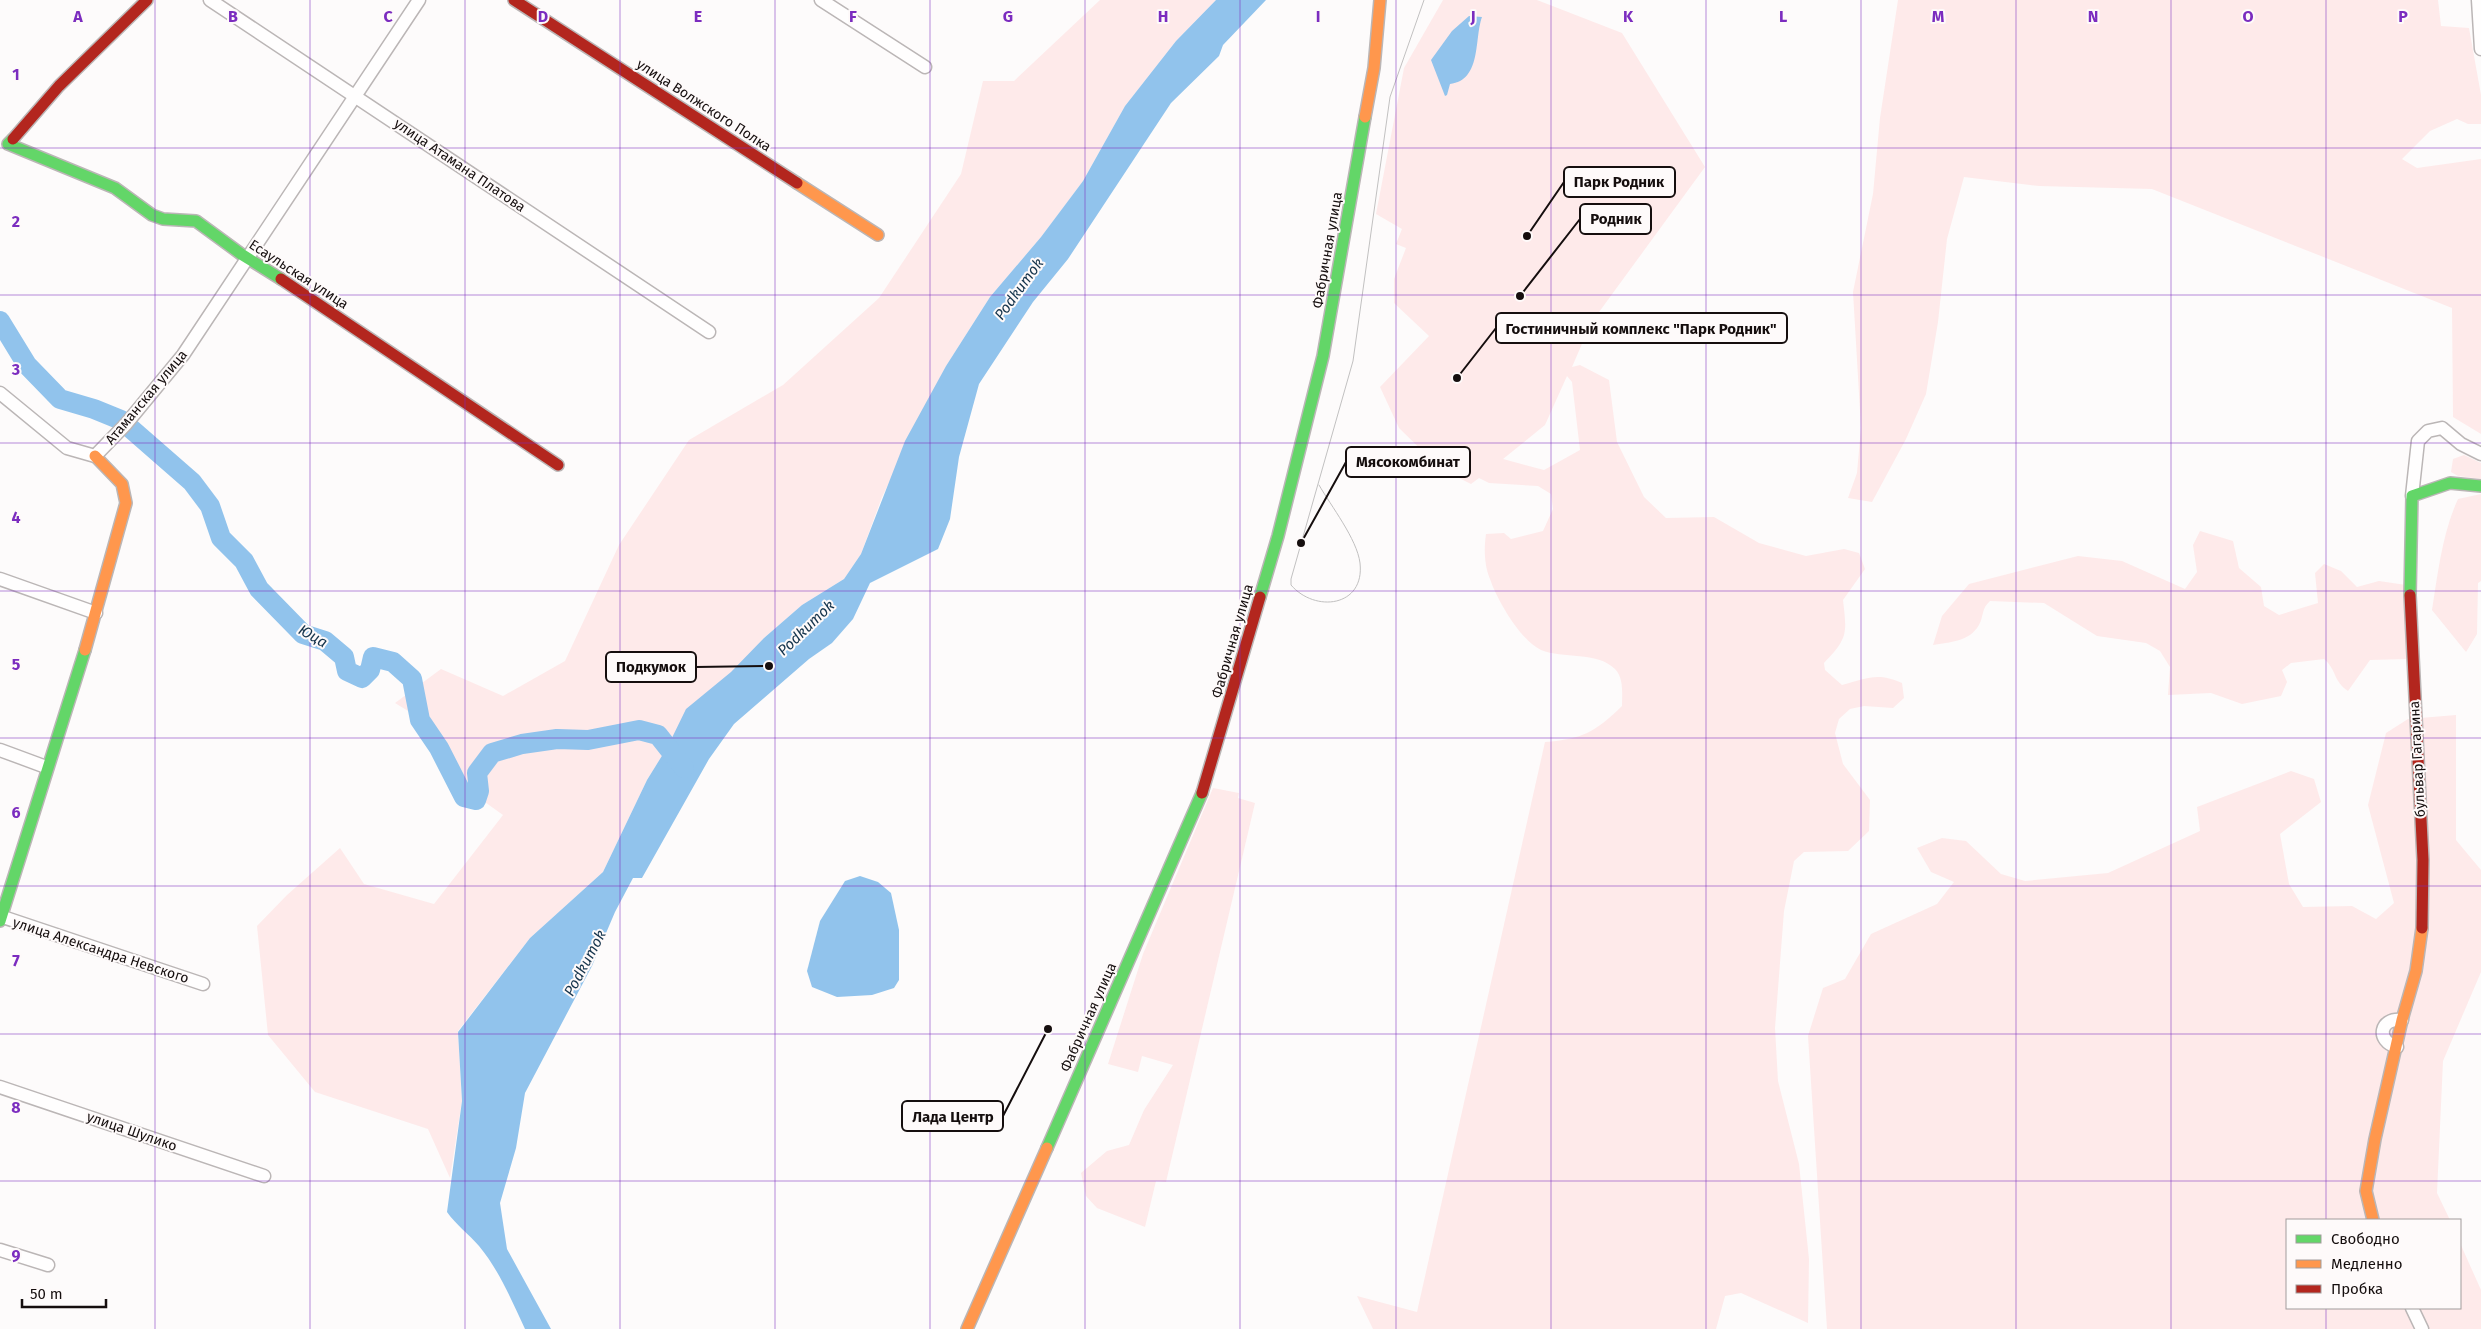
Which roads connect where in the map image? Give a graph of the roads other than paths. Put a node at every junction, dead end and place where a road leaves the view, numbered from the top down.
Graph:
1 (147, 0) edge
2 (210, 0) edge
3 (419, 0) edge
4 (514, 0) edge
5 (822, 0) edge
6 (1380, 0) edge
7 (2478, 0) edge
8 (2481, 50) edge
9 (925, 68) dead end
10 (354, 96) junction
11 (878, 235) dead end
12 (249, 257) junction
13 (709, 332) dead end
14 (0, 393) edge
15 (2481, 454) edge
16 (95, 456) junction
17 (558, 465) dead end
18 (2481, 486) edge
19 (2412, 496) junction
20 (0, 579) edge
21 (96, 612) junction
22 (0, 750) edge
23 (46, 767) junction
24 (1, 918) edge
25 (203, 984) dead end
26 (2402, 1020) joint
27 (2397, 1047) joint
28 (0, 1087) edge
29 (264, 1176) dead end
30 (2373, 1219) edge
31 (0, 1250) edge
32 (48, 1265) dead end
33 (2412, 1309) edge
34 (967, 1329) edge
35 (2422, 1329) edge

1 - 12 street, Есаульская улица
2 - 10 street, улица Атамана Платова
3 - 10 street, Атаманская улица
4 - 11 street, улица Волжского Полка
5 - 9 street
6 - 34 street, Фабричная улица
7 - 8 street
10 - 12 street, Атаманская улица
10 - 13 street, улица Атамана Платова
12 - 16 street, Атаманская улица
12 - 17 street, Есаульская улица
14 - 16 street
15 - 19 street, бульвар Гагарина
16 - 21 street, Атаманская улица
18 - 19 street
19 - 26 street, бульвар Гагарина
20 - 21 street
21 - 23 street, Атаманская улица
22 - 23 street
23 - 24 street, Атаманская улица
24 - 25 street, улица Александра Невского
26 - 27 street, бульвар Гагарина
27 - 30 street, бульвар Гагарина
28 - 29 street, улица Шулико
31 - 32 street
33 - 35 street

